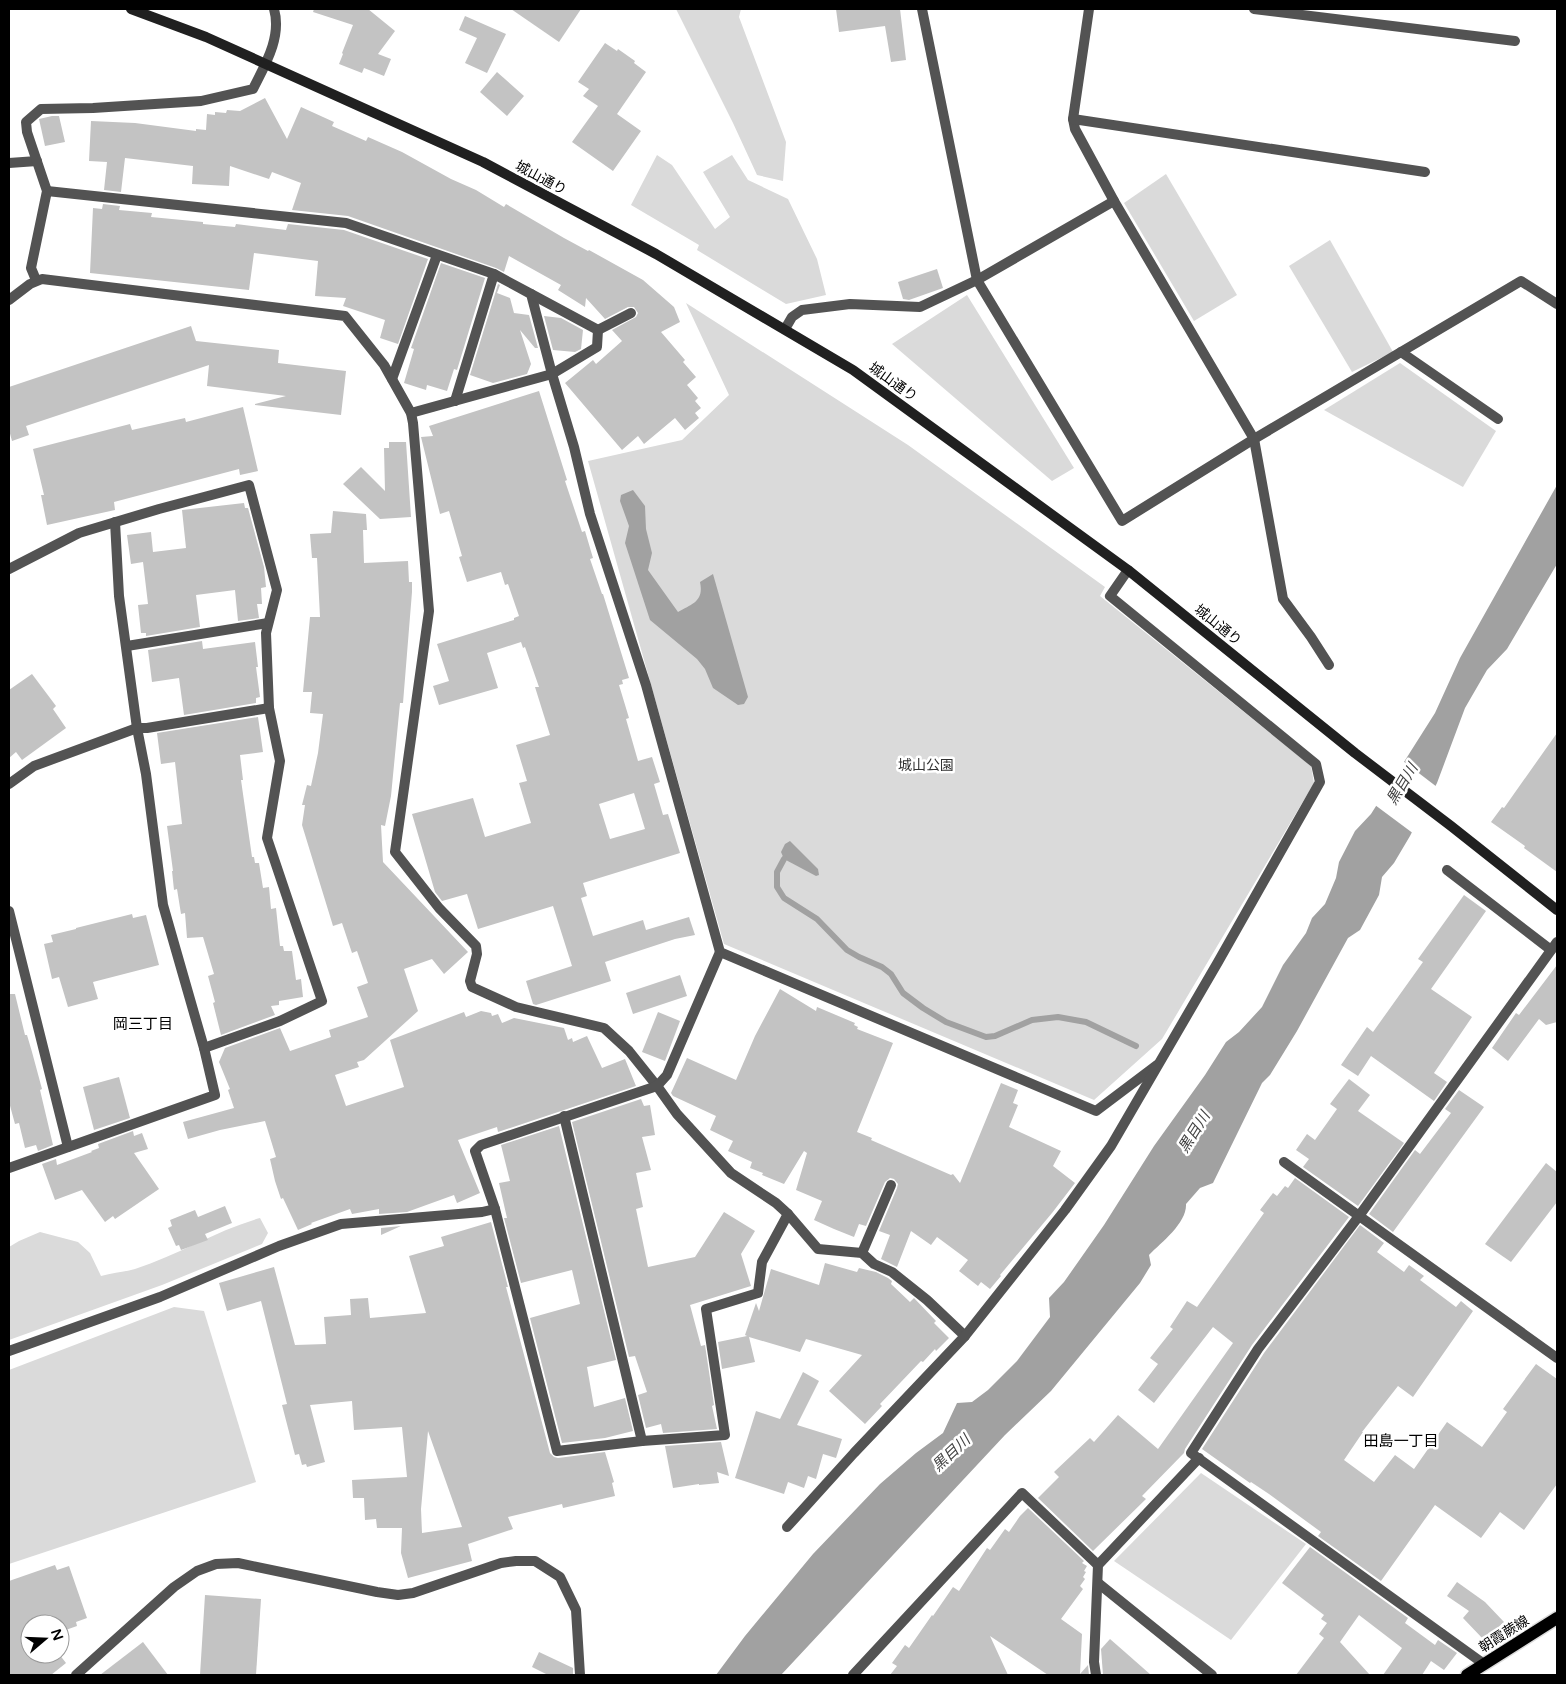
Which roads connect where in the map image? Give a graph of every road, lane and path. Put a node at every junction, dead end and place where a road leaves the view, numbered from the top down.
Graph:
1 (131, 9) edge
2 (274, 9) edge
3 (922, 9) edge
4 (1089, 9) edge
5 (1254, 9) edge
6 (1515, 41) dead end
7 (267, 64) junction
8 (1073, 119) junction
9 (37, 161) junction
10 (9, 163) edge
11 (1425, 172) dead end
12 (47, 191) junction
13 (1114, 201) junction
14 (437, 255) junction
15 (494, 274) junction
16 (36, 280) junction
17 (977, 280) junction
18 (531, 294) junction
19 (9, 300) edge
20 (1557, 304) edge
21 (631, 313) dead end
22 (785, 329) junction
23 (598, 330) junction
24 (1401, 352) junction
25 (552, 374) junction
26 (392, 379) junction
27 (455, 401) junction
28 (411, 413) junction
29 (1498, 419) dead end
30 (1254, 439) junction
31 (115, 522) junction
32 (9, 569) edge
33 (1128, 570) junction
34 (268, 623) junction
35 (127, 646) junction
36 (1329, 665) dead end
37 (269, 708) junction
38 (137, 728) junction
39 (9, 784) edge
40 (1447, 870) dead end
41 (1557, 910) edge
42 (9, 911) edge
43 (1554, 946) edge
44 (720, 952) junction
45 (204, 1048) junction
46 (1157, 1065) junction
47 (657, 1086) junction
48 (564, 1116) junction
49 (68, 1147) junction
50 (1284, 1162) dead end
51 (9, 1168) edge
52 (891, 1184) dead end
53 (495, 1209) junction
54 (788, 1214) junction
55 (1359, 1216) junction
56 (862, 1253) junction
57 (965, 1336) junction
58 (9, 1351) edge
59 (1557, 1358) edge
60 (642, 1441) junction
61 (1199, 1458) junction
62 (788, 1527) dead end
63 (1098, 1565) junction
64 (1098, 1583) junction
65 (1557, 1618) edge
66 (1484, 1664) junction
67 (76, 1675) edge
68 (580, 1675) edge
69 (853, 1675) edge
70 (1096, 1675) edge
71 (1212, 1675) edge
72 (1467, 1675) edge

1 - 7 street, 城山通り
2 - 7 street
3 - 17 street
4 - 8 street
5 - 6 street
7 - 9 street
7 - 22 street, 城山通り
8 - 11 street
8 - 13 street
9 - 10 street
9 - 12 street
12 - 14 street
12 - 16 street
13 - 17 street
13 - 30 street
14 - 15 street
14 - 26 street
15 - 18 street
15 - 27 street
16 - 19 street
16 - 26 street
17 - 22 street
17 - 30 street
18 - 23 street
18 - 25 street
20 - 24 street
21 - 23 street
22 - 33 street, 城山通り
23 - 25 street
24 - 29 street
24 - 30 street
25 - 27 street
25 - 44 street
26 - 28 street
27 - 28 street
28 - 47 street
30 - 36 street
31 - 32 street
31 - 34 street
31 - 35 street
33 - 41 street, 城山通り
33 - 46 street
34 - 35 street
34 - 37 street
35 - 38 street
37 - 38 street
37 - 45 street
38 - 39 street
38 - 45 street
40 - 43 street
42 - 49 street
43 - 55 street
44 - 46 street
44 - 47 street
45 - 49 street
46 - 57 street
47 - 48 street
47 - 54 street
48 - 53 street
48 - 60 street
49 - 51 street
50 - 55 street
52 - 56 street
53 - 58 street
53 - 60 street
54 - 56 street
54 - 60 street
55 - 59 street
55 - 61 street
56 - 57 street
57 - 62 street
61 - 63 street
61 - 66 street
63 - 64 street
63 - 69 street
64 - 70 street
64 - 71 street
65 - 66 main road, 朝霞蕨線
66 - 72 main road, 朝霞蕨線
67 - 68 street

